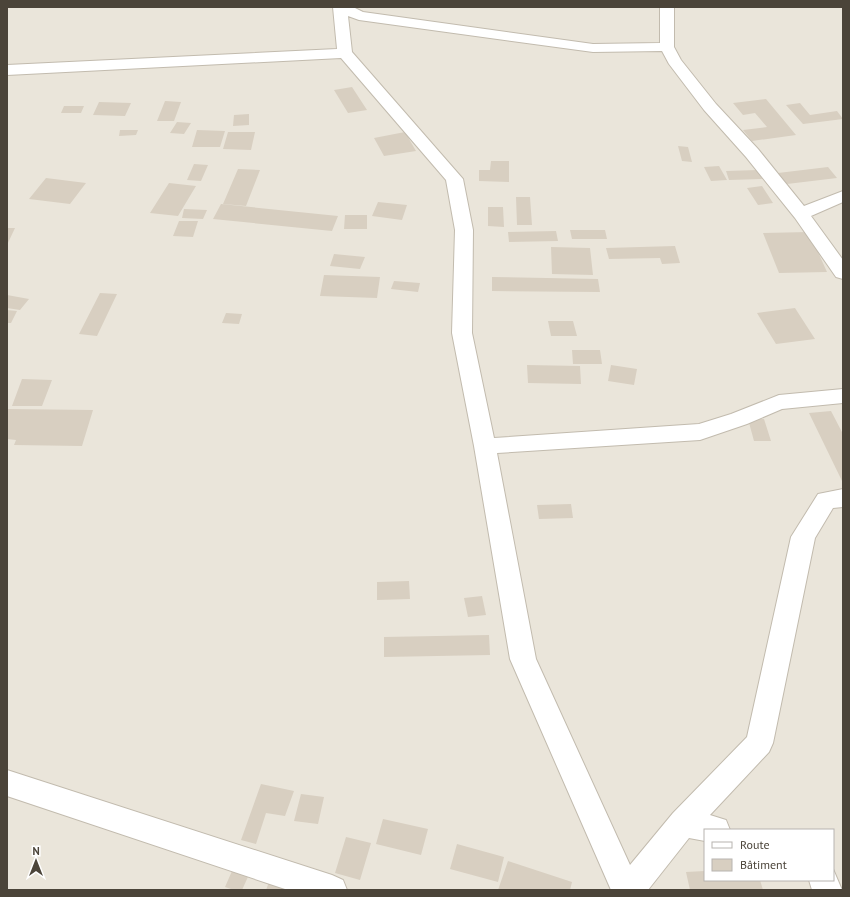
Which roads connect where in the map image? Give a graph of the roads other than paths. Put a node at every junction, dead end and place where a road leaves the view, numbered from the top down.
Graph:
1 (341, 7) edge
2 (667, 7) edge
3 (667, 47) junction
4 (345, 53) junction
5 (7, 70) edge
6 (843, 196) edge
7 (801, 214) junction
8 (843, 273) edge
9 (843, 396) edge
10 (485, 446) junction
11 (843, 498) edge
12 (7, 783) edge
13 (683, 822) junction
14 (712, 829) edge
15 (332, 890) edge
16 (626, 890) edge
17 (629, 890) edge

1 - 3 street
1 - 4 street
2 - 3 street
3 - 7 street
4 - 5 street
4 - 10 street
6 - 7 street
7 - 8 street
9 - 10 street
10 - 16 street
11 - 13 street
12 - 15 street
13 - 14 street
13 - 17 street

